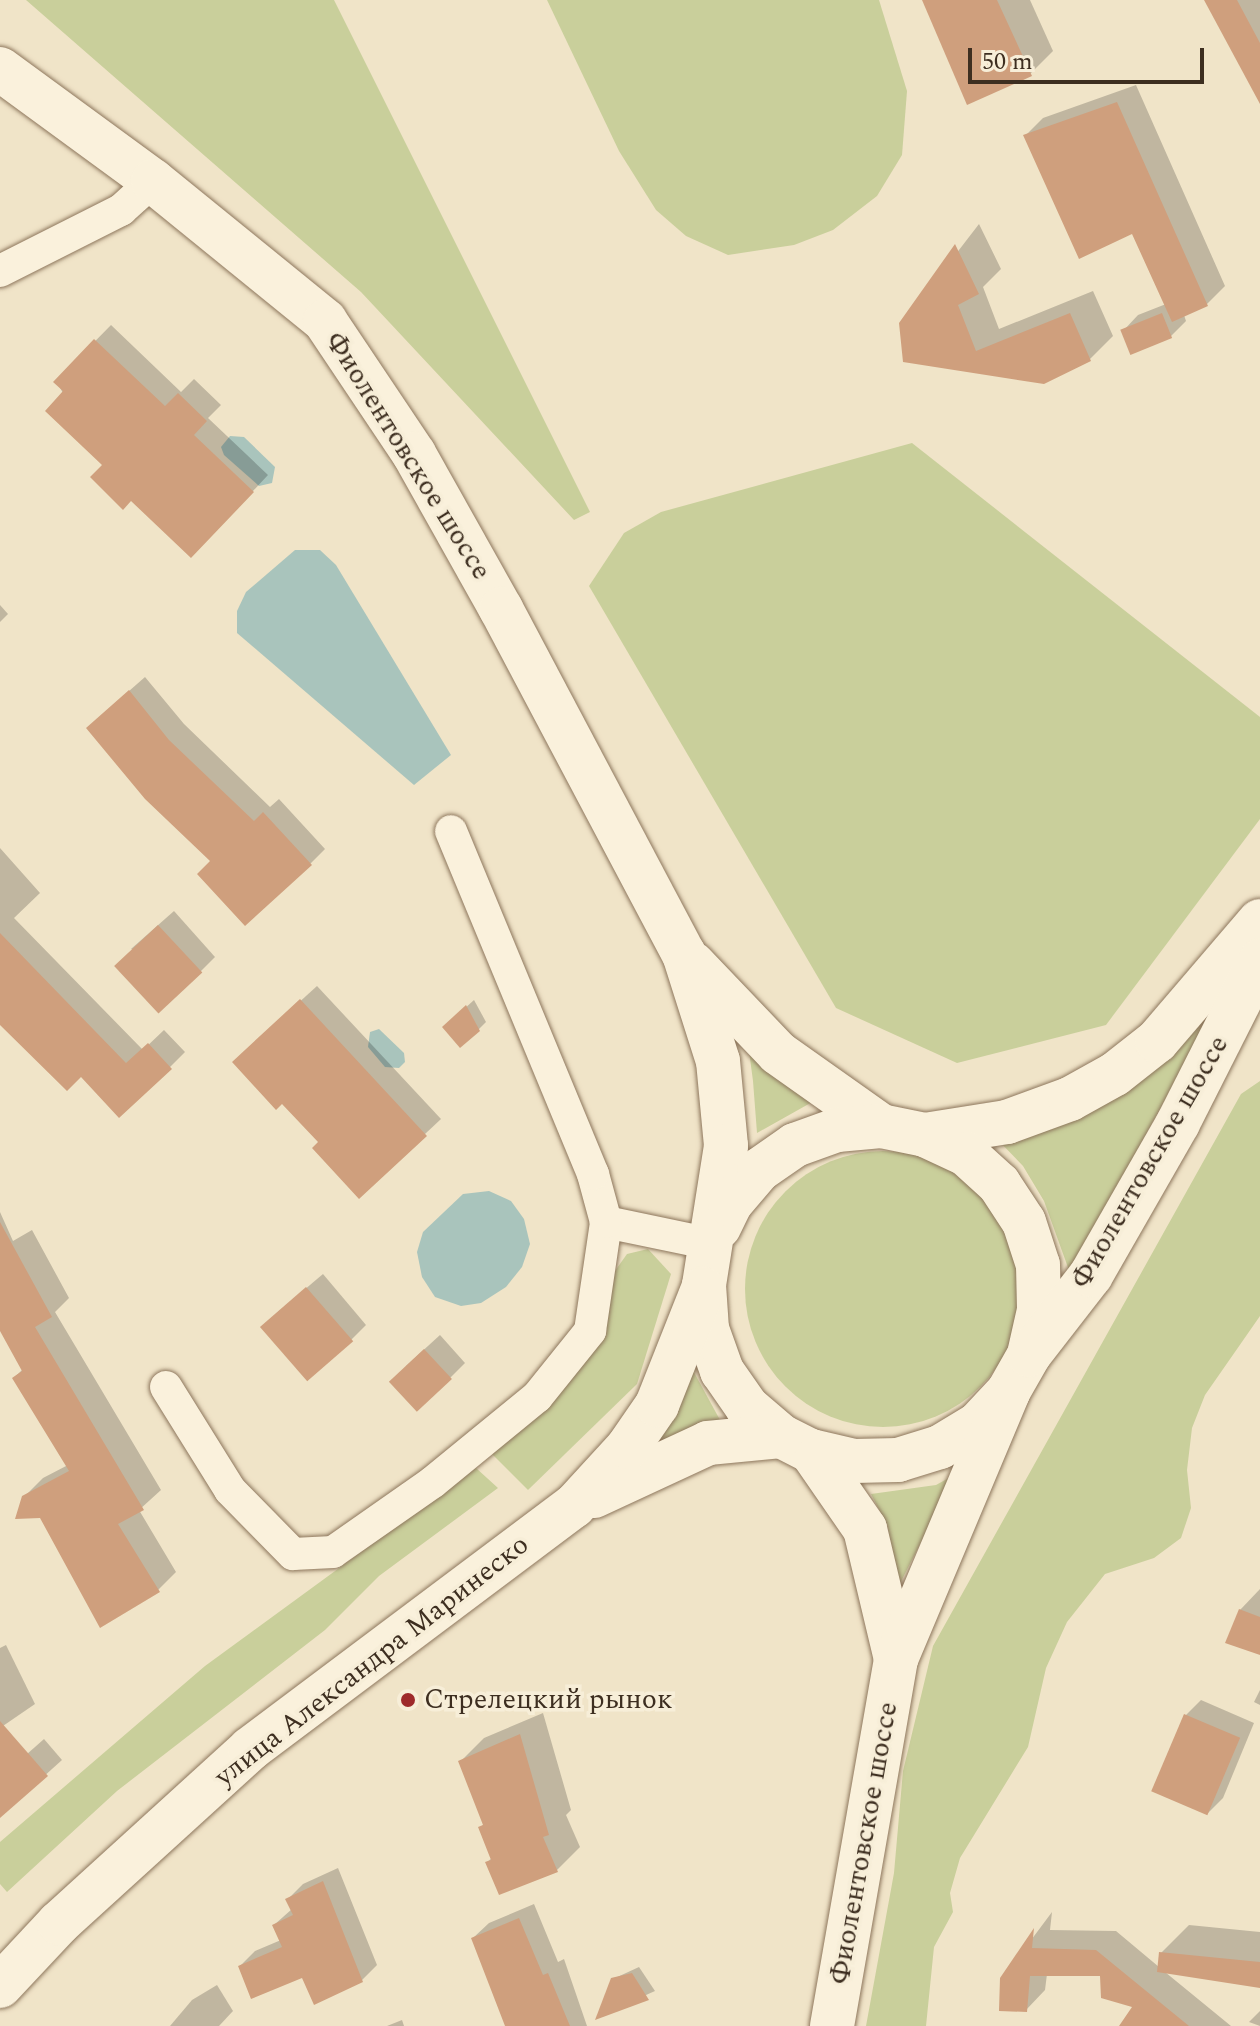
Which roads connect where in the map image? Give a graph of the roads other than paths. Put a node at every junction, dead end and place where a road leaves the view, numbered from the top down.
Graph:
1 (0, 69) edge
2 (153, 181) junction
3 (0, 271) edge
4 (451, 831) dead end
5 (1260, 921) edge
6 (684, 954) junction
7 (1260, 961) edge
8 (881, 1126) junction
9 (925, 1135) junction
10 (606, 1222) junction
11 (708, 1265) junction
12 (1029, 1355) junction
13 (166, 1387) dead end
14 (1008, 1392) junction
15 (796, 1443) junction
16 (574, 1506) junction
17 (896, 1659) junction
18 (0, 1986) edge
19 (832, 2026) edge

1 - 2 main road, Фиолентовское шоссе
2 - 3 street
2 - 6 main road, Фиолентовское шоссе
4 - 10 street
5 - 9 main road, Фиолентовское шоссе
6 - 8 main road, Фиолентовское шоссе
6 - 11 main road, Фиолентовское шоссе
7 - 12 main road, Фиолентовское шоссе
8 - 9 main road, Фиолентовское шоссе
8 - 11 main road, Фиолентовское шоссе
9 - 12 main road, Фиолентовское шоссе
10 - 11 street
10 - 13 street
11 - 15 main road, Фиолентовское шоссе
11 - 16 main road, улица Александра Маринеско
12 - 14 main road, Фиолентовское шоссе
14 - 15 main road, Фиолентовское шоссе
14 - 17 main road, Фиолентовское шоссе
15 - 16 main road, улица Александра Маринеско
15 - 17 main road, Фиолентовское шоссе
16 - 18 main road, улица Александра Маринеско
17 - 19 main road, Фиолентовское шоссе

